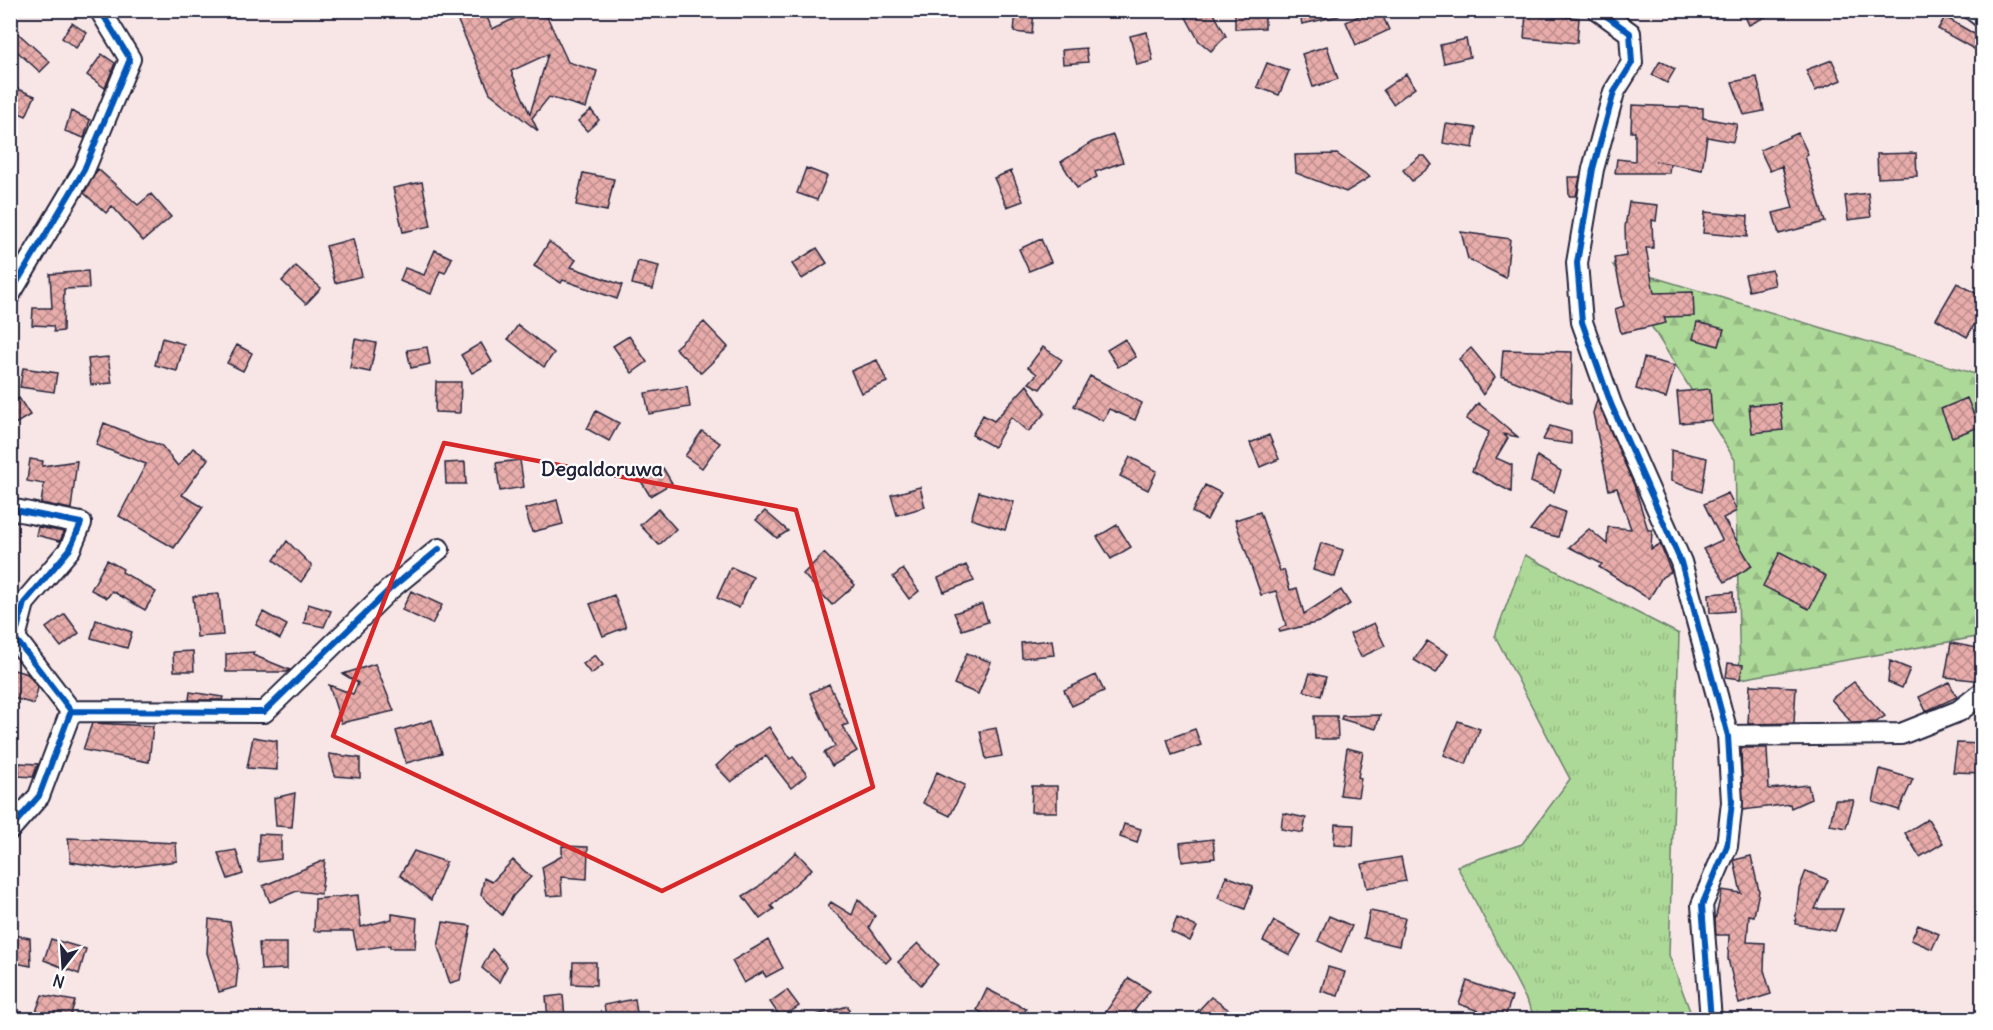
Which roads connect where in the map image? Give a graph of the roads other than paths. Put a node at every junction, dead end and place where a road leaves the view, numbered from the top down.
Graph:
1 (100, 10) edge
2 (1598, 10) edge
3 (1973, 10) edge
4 (1983, 17) edge
5 (10, 294) edge
6 (10, 508) edge
7 (439, 549) dead end
8 (1983, 693) edge
9 (71, 711) junction
10 (1728, 736) junction
11 (10, 830) edge
12 (1711, 1020) edge

1 - 5 street
2 - 10 street
3 - 4 street
6 - 9 street
7 - 9 street
8 - 10 street
9 - 11 street
10 - 12 street

